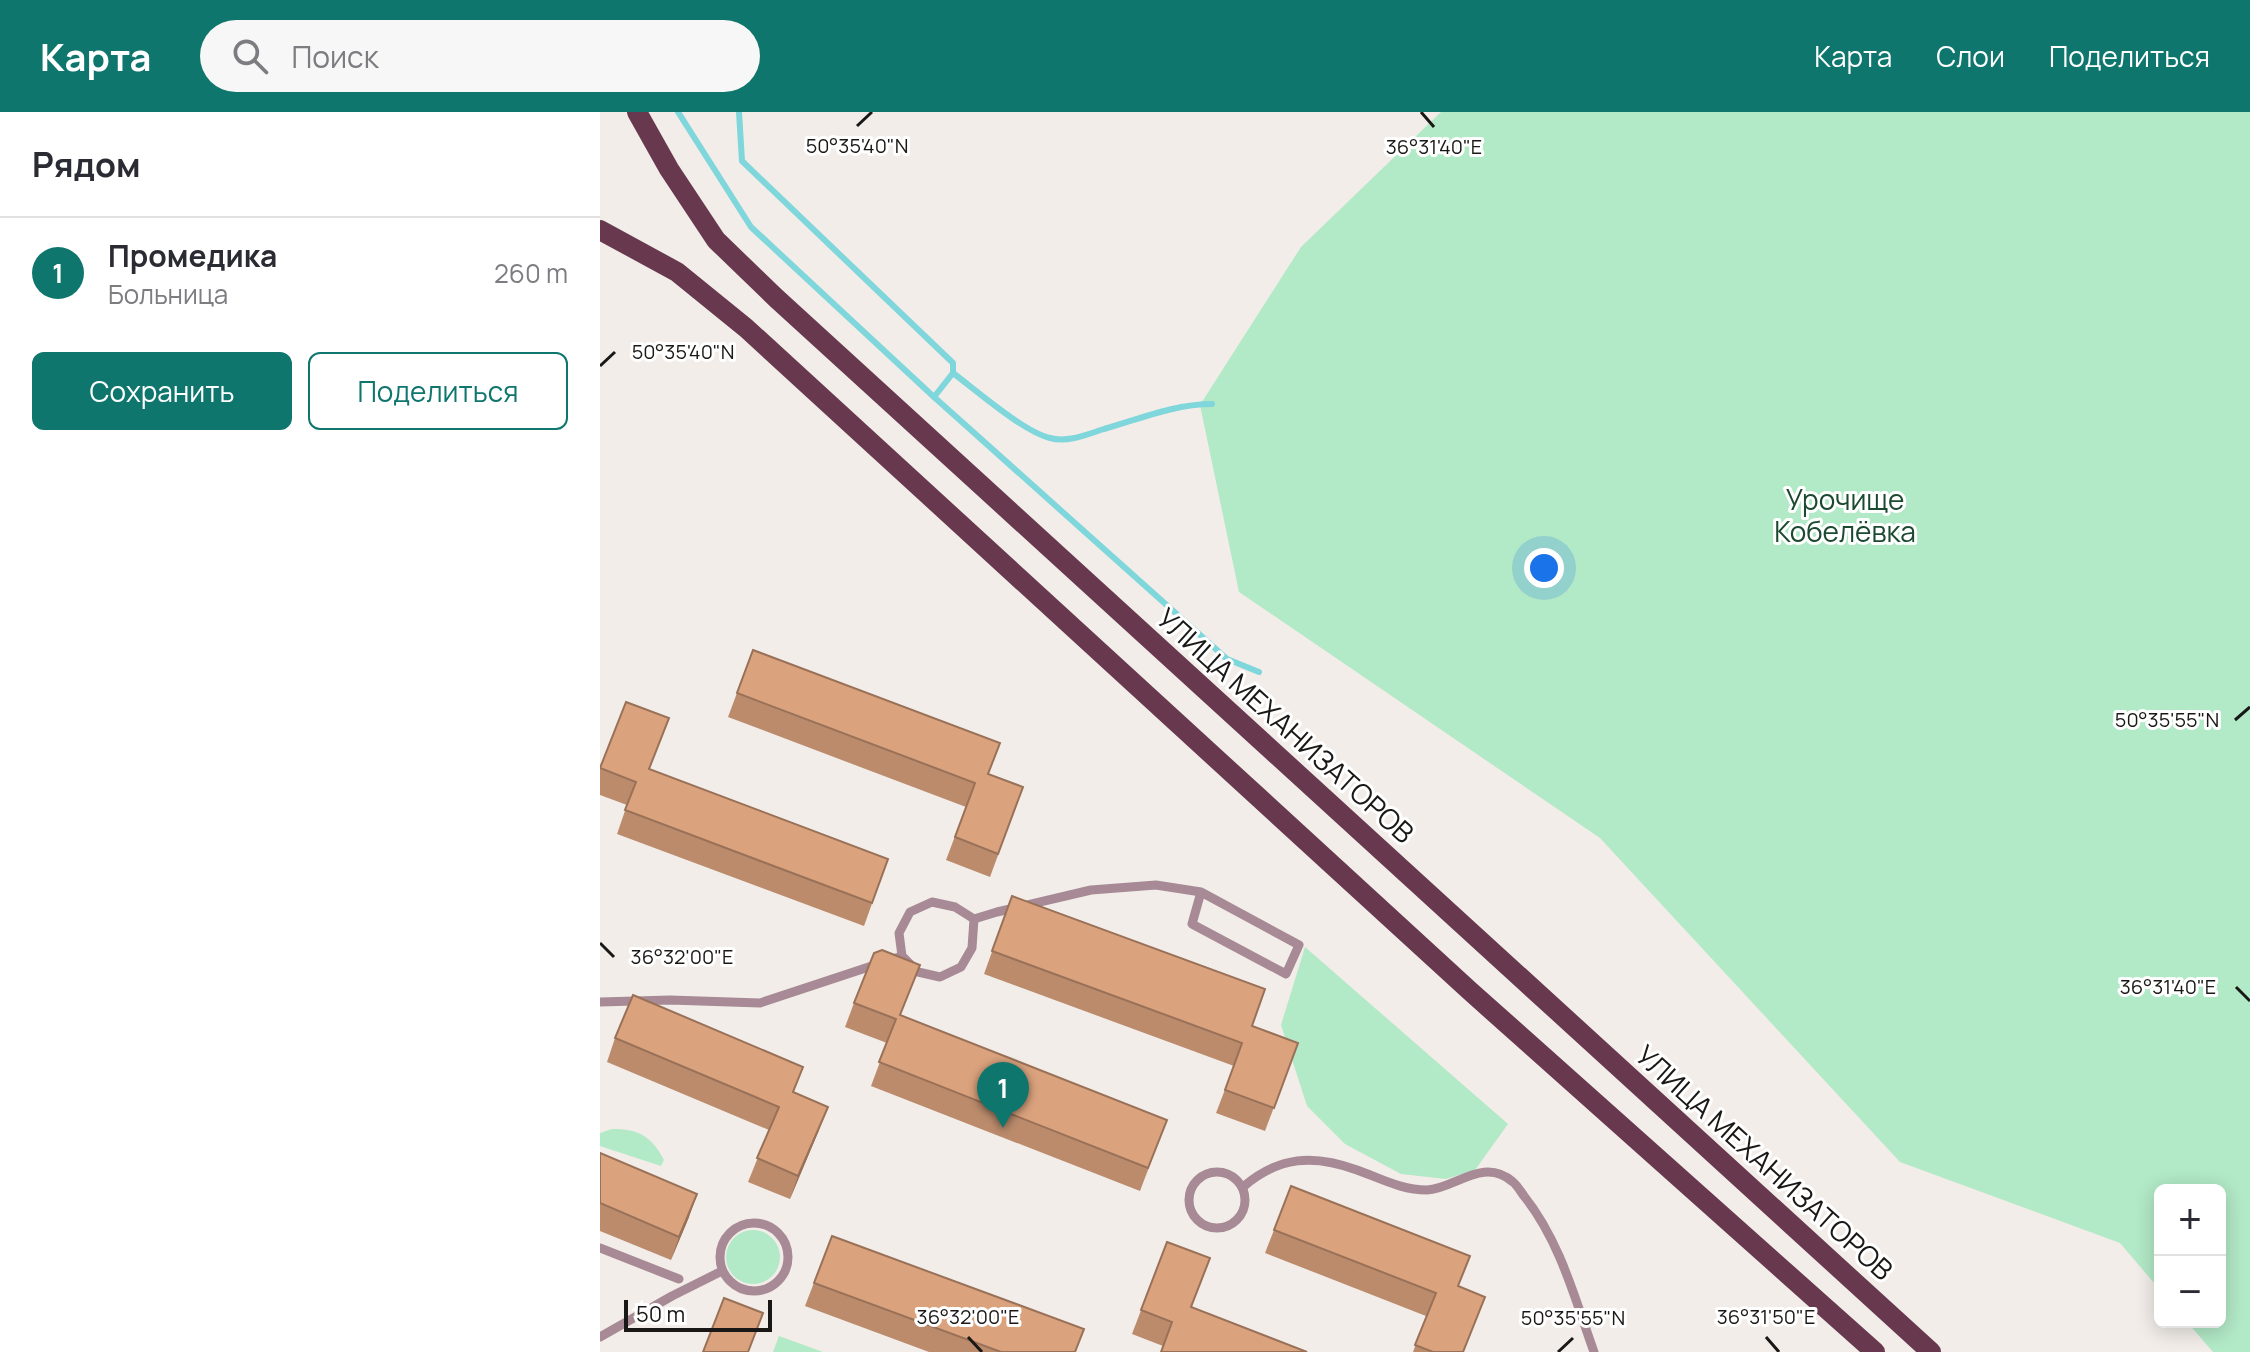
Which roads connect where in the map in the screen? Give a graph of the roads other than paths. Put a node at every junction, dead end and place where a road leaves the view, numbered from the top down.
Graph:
1 (637, 112) edge
2 (600, 230) edge
3 (1201, 892) junction
4 (974, 919) junction
5 (902, 956) junction
6 (600, 1002) edge
7 (1243, 1187) junction
8 (600, 1248) edge
9 (722, 1271) junction
10 (679, 1279) dead end
11 (600, 1337) edge
12 (1594, 1352) edge
13 (1875, 1352) edge
14 (1931, 1352) edge

1 - 14 main road, УЛИЦА МЕХАНИЗАТОРОВ
2 - 13 main road
3 - 3 lane
3 - 4 lane
4 - 5 lane
4 - 5 lane
5 - 6 lane
7 - 7 lane
7 - 12 lane
8 - 10 lane
9 - 9 lane
9 - 11 lane

